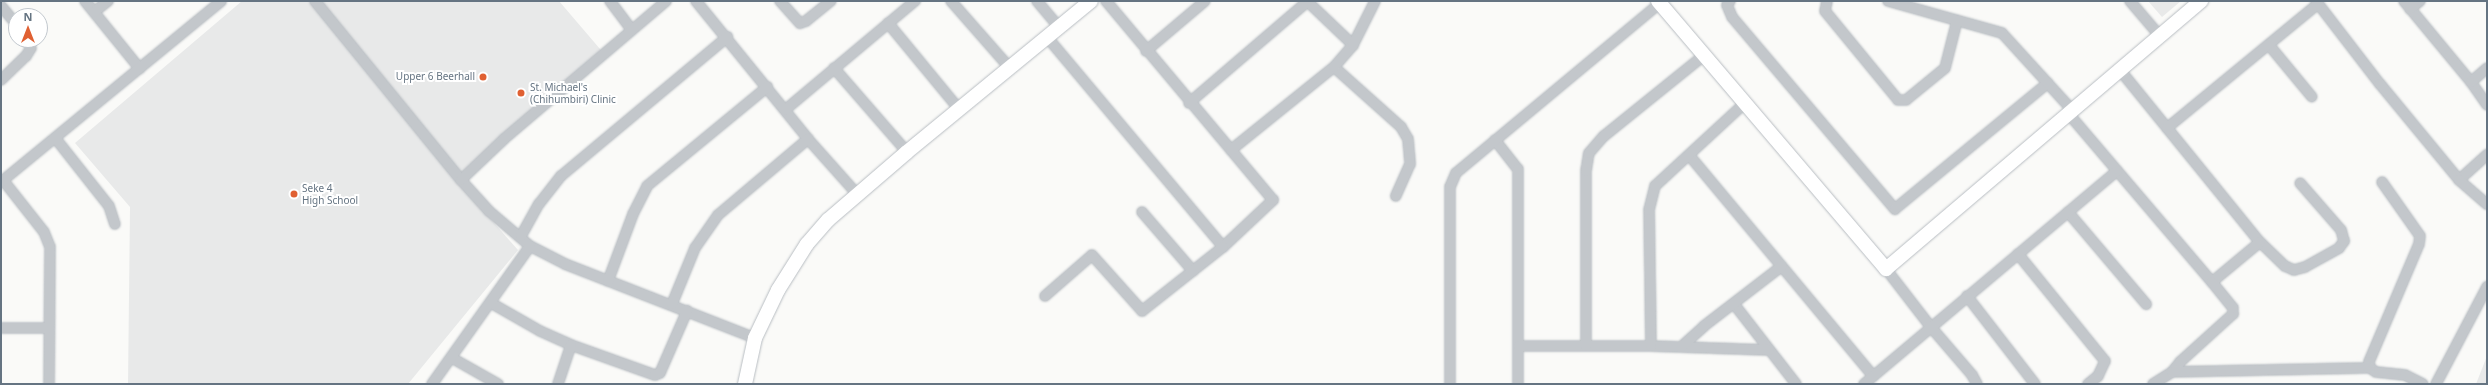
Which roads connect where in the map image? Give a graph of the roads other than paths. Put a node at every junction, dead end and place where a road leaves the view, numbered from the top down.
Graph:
1 (85, 1) edge
2 (108, 1) edge
3 (221, 1) edge
4 (315, 1) edge
5 (610, 1) edge
6 (666, 1) edge
7 (696, 1) edge
8 (780, 1) edge
9 (831, 1) edge
10 (915, 1) edge
11 (951, 1) edge
12 (1037, 1) edge
13 (1091, 1) edge
14 (1106, 1) edge
15 (1206, 1) edge
16 (1307, 1) edge
17 (1375, 1) edge
18 (1730, 1) edge
19 (1827, 1) edge
20 (1888, 1) edge
21 (2130, 1) edge
22 (2201, 1) edge
23 (2420, 1) edge
24 (1659, 2) edge
25 (2317, 2) edge
26 (2407, 5) edge
27 (1, 6) edge
28 (94, 12) junction
29 (8, 14) edge
30 (1956, 21) junction
31 (888, 23) junction
32 (1059, 27) junction
33 (631, 29) junction
34 (2160, 35) junction
35 (726, 37) junction
36 (1047, 37) junction
37 (1353, 45) junction
38 (2269, 45) junction
39 (31, 48) edge
40 (1146, 51) junction
41 (1703, 56) junction
42 (1009, 67) junction
43 (1334, 67) junction
44 (834, 68) junction
45 (2487, 68) edge
46 (140, 69) junction
47 (2120, 70) junction
48 (1, 80) edge
49 (2471, 82) junction
50 (2048, 83) junction
51 (767, 87) junction
52 (2312, 97) dead end
53 (1189, 103) junction
54 (1744, 104) junction
55 (2487, 105) edge
56 (959, 109) junction
57 (785, 110) junction
58 (2070, 112) junction
59 (2167, 128) junction
60 (56, 139) junction
61 (808, 139) junction
62 (1495, 140) junction
63 (1232, 150) junction
64 (907, 152) junction
65 (1689, 155) junction
66 (2487, 155) edge
67 (2117, 171) junction
68 (461, 180) junction
69 (2459, 180) junction
70 (2, 181) edge
71 (2300, 182) dead end
72 (2382, 182) dead end
73 (857, 194) junction
74 (1396, 196) dead end
75 (2487, 204) edge
76 (1142, 212) dead end
77 (2068, 212) junction
78 (115, 224) dead end
79 (521, 236) junction
80 (2260, 242) junction
81 (530, 246) junction
82 (1223, 247) junction
83 (2018, 254) junction
84 (1782, 266) junction
85 (1886, 269) junction
86 (1193, 271) junction
87 (608, 281) junction
88 (2212, 282) junction
89 (2487, 287) edge
90 (1045, 296) dead end
91 (1967, 296) junction
92 (491, 303) junction
93 (672, 304) junction
94 (1734, 304) junction
95 (2146, 304) dead end
96 (687, 311) junction
97 (1930, 326) junction
98 (1, 328) edge
99 (49, 328) junction
100 (755, 338) junction
101 (571, 345) junction
102 (1519, 346) junction
103 (1586, 346) junction
104 (1651, 346) junction
105 (1682, 348) junction
106 (1769, 350) junction
107 (452, 358) junction
108 (2370, 368) junction
109 (2172, 372) junction
110 (1873, 376) junction
111 (49, 384) edge
112 (432, 384) edge
113 (498, 384) edge
114 (558, 384) edge
115 (745, 384) edge
116 (1450, 384) edge
117 (1518, 384) edge
118 (1796, 384) edge
119 (1864, 384) edge
120 (1977, 384) edge
121 (2035, 384) edge
122 (2088, 384) edge
123 (2152, 384) edge
124 (2423, 384) edge
125 (2436, 384) edge

1 - 28 street
2 - 28 street
3 - 46 street
4 - 68 street
5 - 33 street
6 - 33 street
7 - 35 street
8 - 9 street
10 - 31 street
11 - 42 street
12 - 32 street
13 - 32 street
14 - 40 street
15 - 40 street
16 - 37 street
16 - 53 street
17 - 37 street
18 - 50 street
19 - 30 street
20 - 30 street
21 - 34 street
22 - 34 street
23 - 26 street
24 - 41 street
24 - 62 street
25 - 38 street
25 - 69 street
26 - 49 street
27 - 29 street
28 - 46 street
30 - 50 street
31 - 44 street
31 - 56 street
32 - 36 street
33 - 68 street
34 - 47 street
35 - 51 street
35 - 79 street
36 - 42 street
36 - 82 street
37 - 43 street
38 - 52 street
38 - 59 street
39 - 48 street
40 - 53 street
41 - 54 street
41 - 103 street
42 - 56 street
43 - 63 street
43 - 74 street
44 - 57 street
44 - 64 street
45 - 49 street
46 - 60 street
47 - 58 street
47 - 59 street
49 - 55 street
50 - 58 street
51 - 57 street
51 - 87 street
53 - 63 street
54 - 65 street
54 - 85 street
56 - 64 street
57 - 61 street
58 - 67 street
58 - 85 street
59 - 80 street
60 - 70 street
60 - 78 street
61 - 73 street
61 - 93 street
62 - 102 street
62 - 116 street
63 - 82 street
64 - 73 street
65 - 84 street
65 - 104 street
66 - 69 street
67 - 77 street
67 - 88 street
68 - 79 street
69 - 75 street
70 - 99 street
71 - 80 street
72 - 108 street
73 - 100 street
76 - 86 street
77 - 83 street
77 - 95 street
79 - 81 street
80 - 88 street
81 - 87 street
81 - 92 street
82 - 86 street
83 - 91 street
83 - 122 street
84 - 94 street
84 - 110 street
85 - 97 street
86 - 90 street
87 - 93 street
88 - 109 street
89 - 125 street
91 - 97 street
91 - 121 street
92 - 101 street
92 - 107 street
93 - 96 street
94 - 105 street
94 - 106 street
96 - 100 street
96 - 101 street
97 - 110 street
97 - 120 street
98 - 99 street
99 - 111 street
100 - 115 street
101 - 114 street
102 - 103 street
102 - 117 street
103 - 104 street
104 - 105 street
105 - 106 street
106 - 118 street
107 - 112 street
107 - 113 street
108 - 109 street
108 - 124 street
109 - 123 street
110 - 119 street

